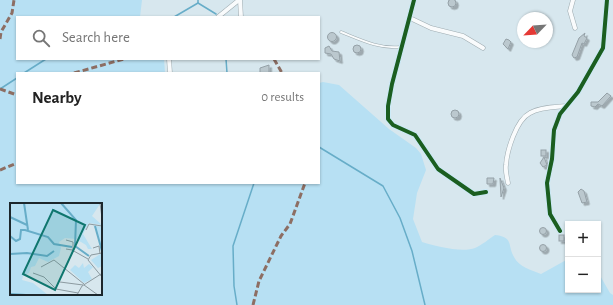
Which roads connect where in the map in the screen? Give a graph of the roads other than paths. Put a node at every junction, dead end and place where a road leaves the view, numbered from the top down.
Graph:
1 (240, 0) edge
2 (414, 0) edge
3 (573, 0) edge
4 (607, 0) edge
5 (219, 16) edge
6 (241, 16) edge
7 (410, 18) junction
8 (575, 28) dead end
9 (341, 32) dead end
10 (402, 47) junction
11 (483, 48) dead end
12 (169, 60) edge
13 (170, 72) edge
14 (566, 106) junction
15 (508, 183) dead end
16 (486, 192) dead end
17 (560, 231) dead end

1 - 5 street
1 - 6 street
2 - 7 street
3 - 8 street
4 - 14 street
7 - 10 street
7 - 11 street
9 - 10 lane
10 - 16 street
12 - 13 street
14 - 15 street
14 - 17 street

